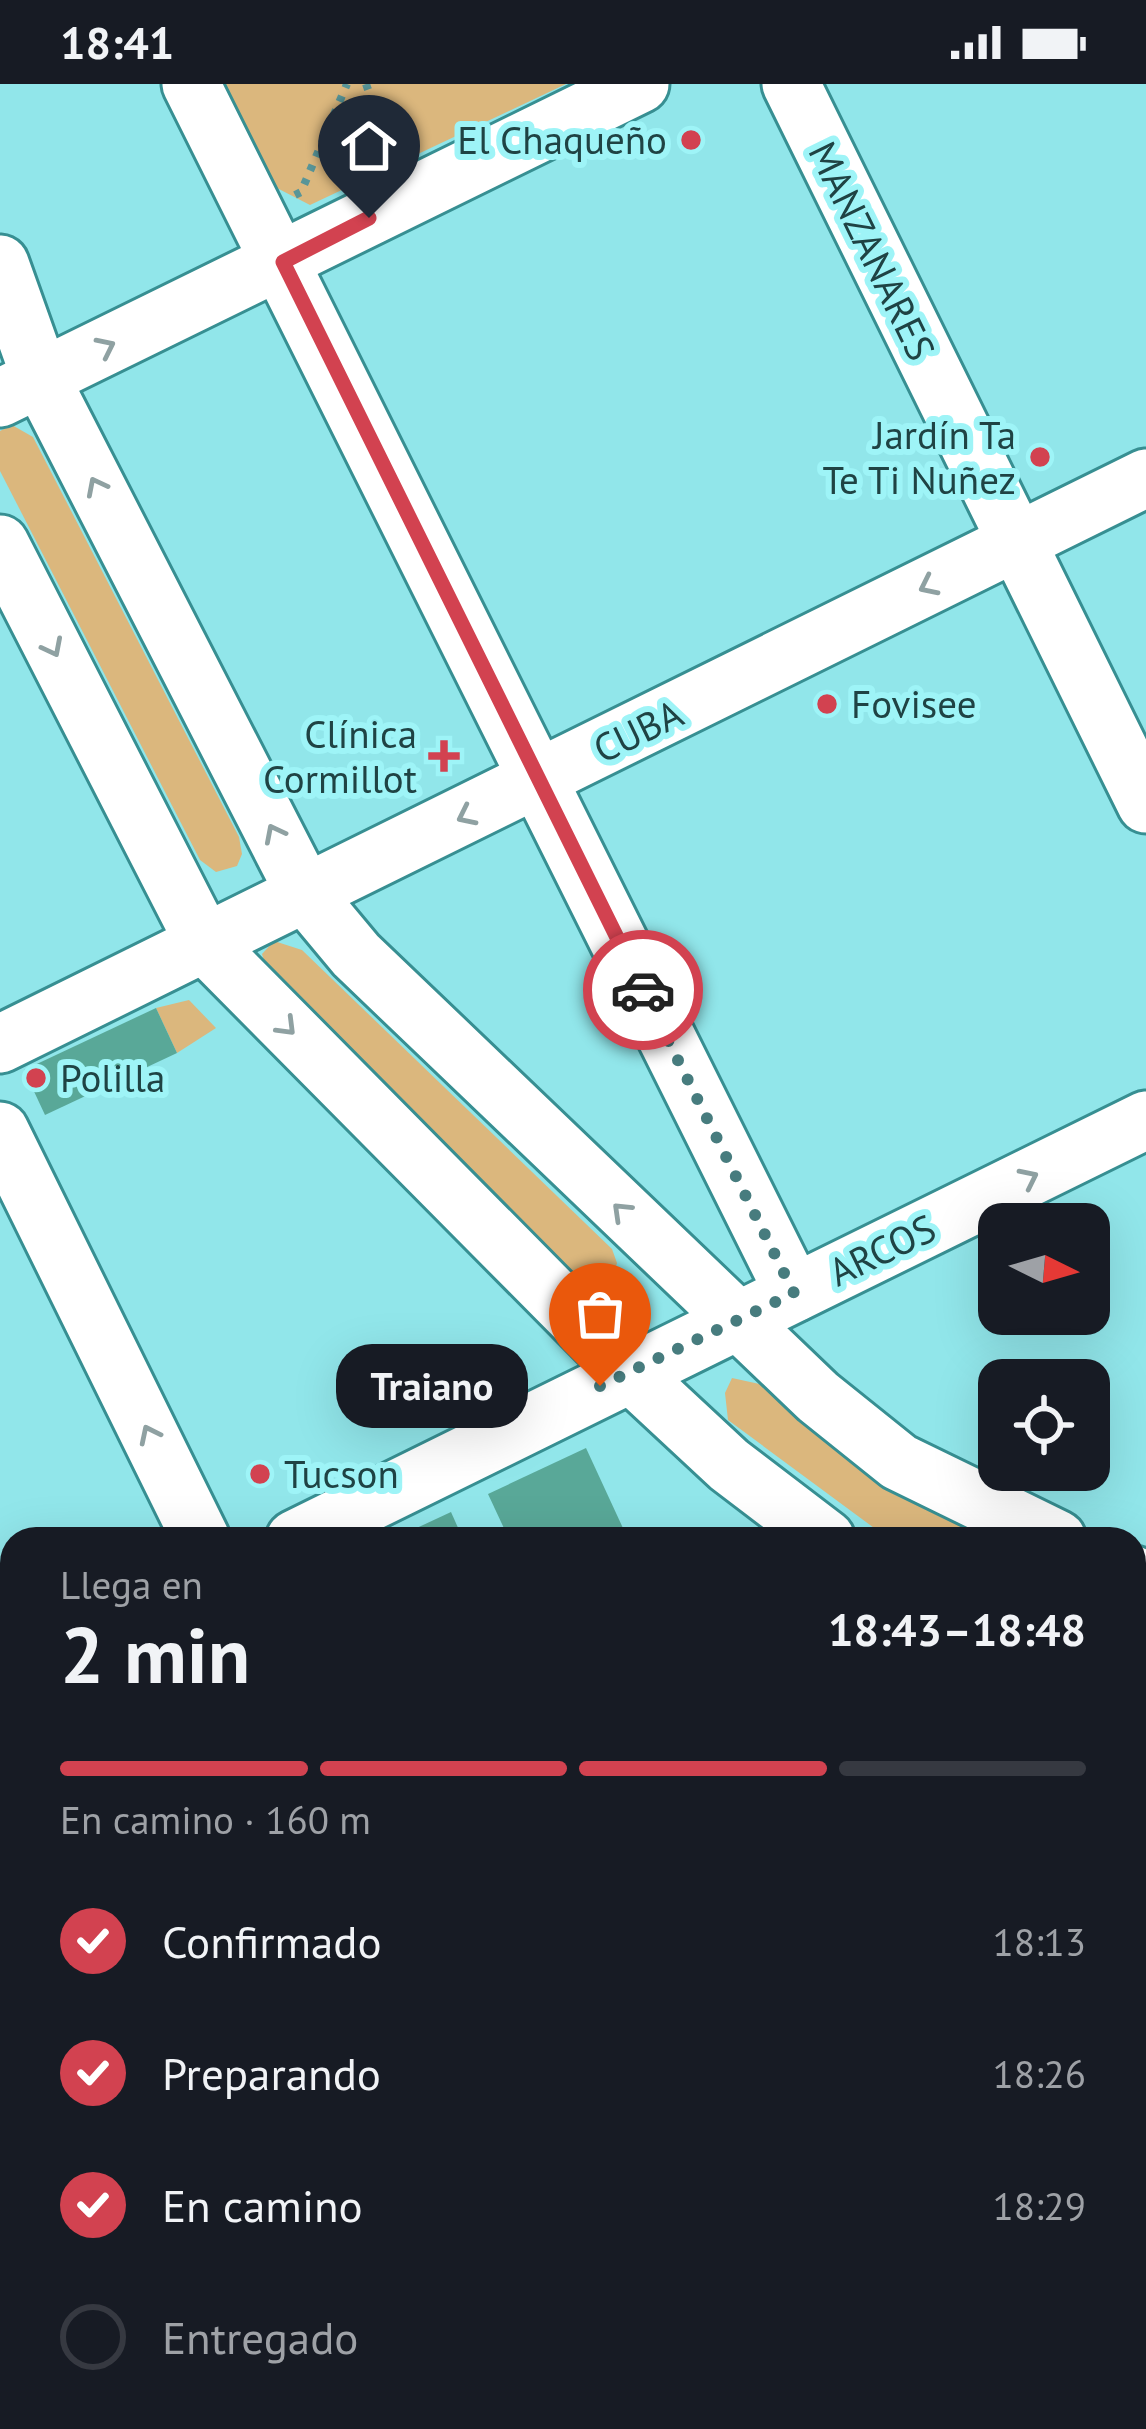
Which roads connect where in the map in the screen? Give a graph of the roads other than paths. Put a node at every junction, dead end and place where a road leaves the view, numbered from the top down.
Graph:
1 (191, 84) edge
2 (640, 84) edge
3 (791, 84) edge
4 (283, 262) junction
5 (0, 264) edge
6 (20, 388) edge
7 (1146, 478) edge
8 (1015, 543) junction
9 (0, 544) edge
10 (539, 780) junction
11 (1146, 804) edge
12 (307, 895) junction
13 (205, 944) junction
14 (0, 1044) edge
15 (1146, 1120) edge
16 (0, 1131) edge
17 (794, 1293) junction
18 (735, 1322) junction
19 (629, 1372) junction
20 (195, 1527) edge
21 (319, 1527) edge
22 (810, 1527) edge
23 (1032, 1527) edge

1 - 4 street
2 - 4 street
3 - 8 street, MANZANARES
6 -> 4 street
4 - 10 street
5 - 6 street
12 -> 6 street
7 - 8 street, CUBA
8 -> 10 street, CUBA
8 - 11 street, MANZANARES
9 -> 13 street
10 -> 12 street, CUBA
10 - 17 street
12 - 13 street, CUBA
18 -> 12 street
13 - 14 street, CUBA
13 -> 19 street
17 -> 15 street, ARCOS
20 -> 16 street
17 - 18 street, ARCOS
18 - 19 street, ARCOS
18 - 23 street
19 - 21 street, ARCOS
19 - 22 street

